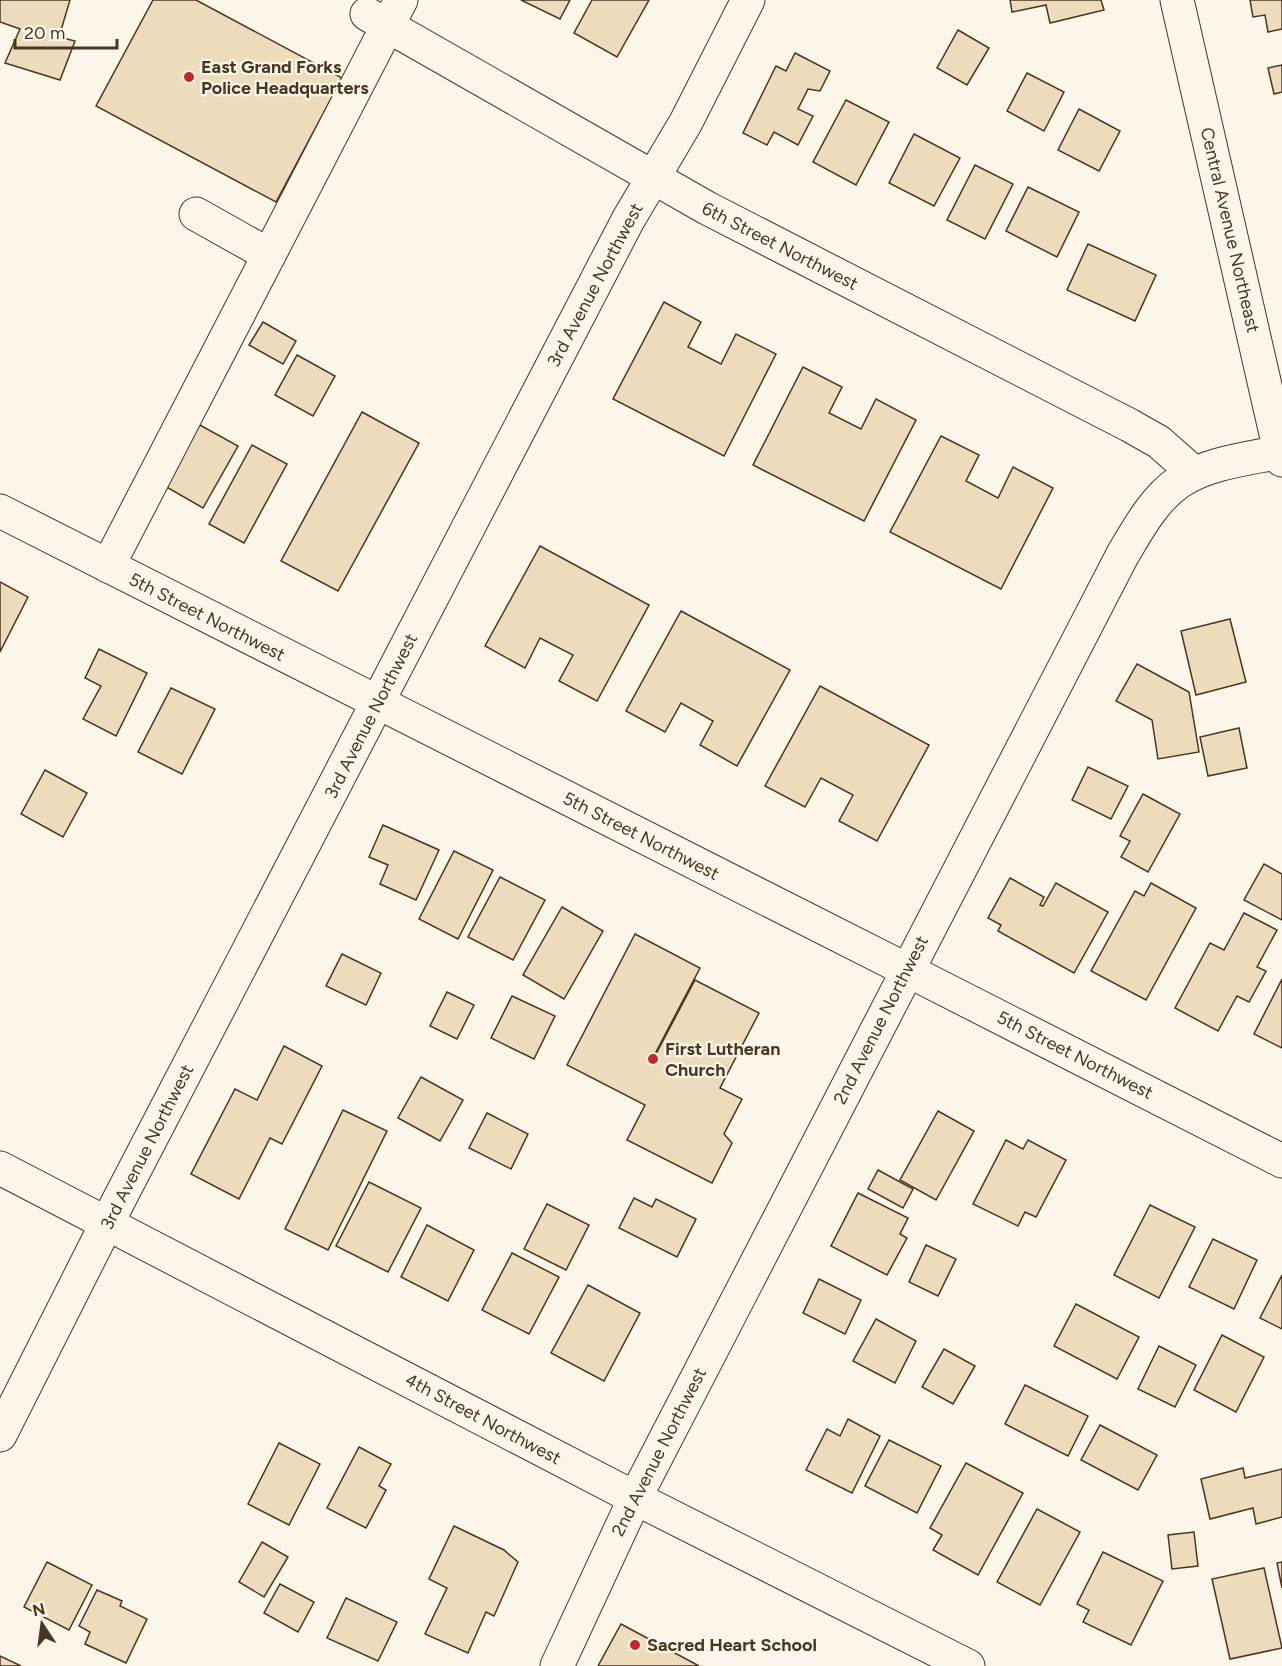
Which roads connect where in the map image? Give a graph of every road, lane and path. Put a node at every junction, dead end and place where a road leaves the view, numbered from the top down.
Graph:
1 (748, 0) edge
2 (1177, 0) edge
3 (385, 13) edge
4 (652, 178) junction
5 (196, 214) dead end
6 (269, 255) junction
7 (1281, 456) edge
8 (1194, 473) junction
9 (0, 511) edge
10 (108, 566) junction
11 (378, 703) junction
12 (907, 970) junction
13 (1282, 1161) edge
14 (0, 1168) edge
15 (107, 1223) junction
16 (0, 1436) edge
17 (635, 1498) junction
18 (557, 1666) edge
19 (968, 1666) edge

1 - 4 street, 3rd Avenue Northwest
2 - 7 street, Central Avenue Northeast
3 - 4 street, 6th Street Northwest
3 - 6 street
4 - 8 street, 6th Street Northwest
4 - 11 street, 3rd Avenue Northwest
5 - 6 street
6 - 10 street
7 - 8 street, 2nd Avenue Northwest
8 - 12 street, 2nd Avenue Northwest
9 - 10 street, 5th Street Northwest
10 - 11 street, 5th Street Northwest
11 - 12 street, 5th Street Northwest
11 - 15 street, 3rd Avenue Northwest
12 - 13 street, 5th Street Northwest
12 - 17 street, 2nd Avenue Northwest
14 - 15 street, 4th Street Northwest
15 - 16 street, 3rd Avenue Northwest
15 - 17 street, 4th Street Northwest
17 - 18 street, 2nd Avenue Northwest
17 - 19 street, 4th Street Northwest

